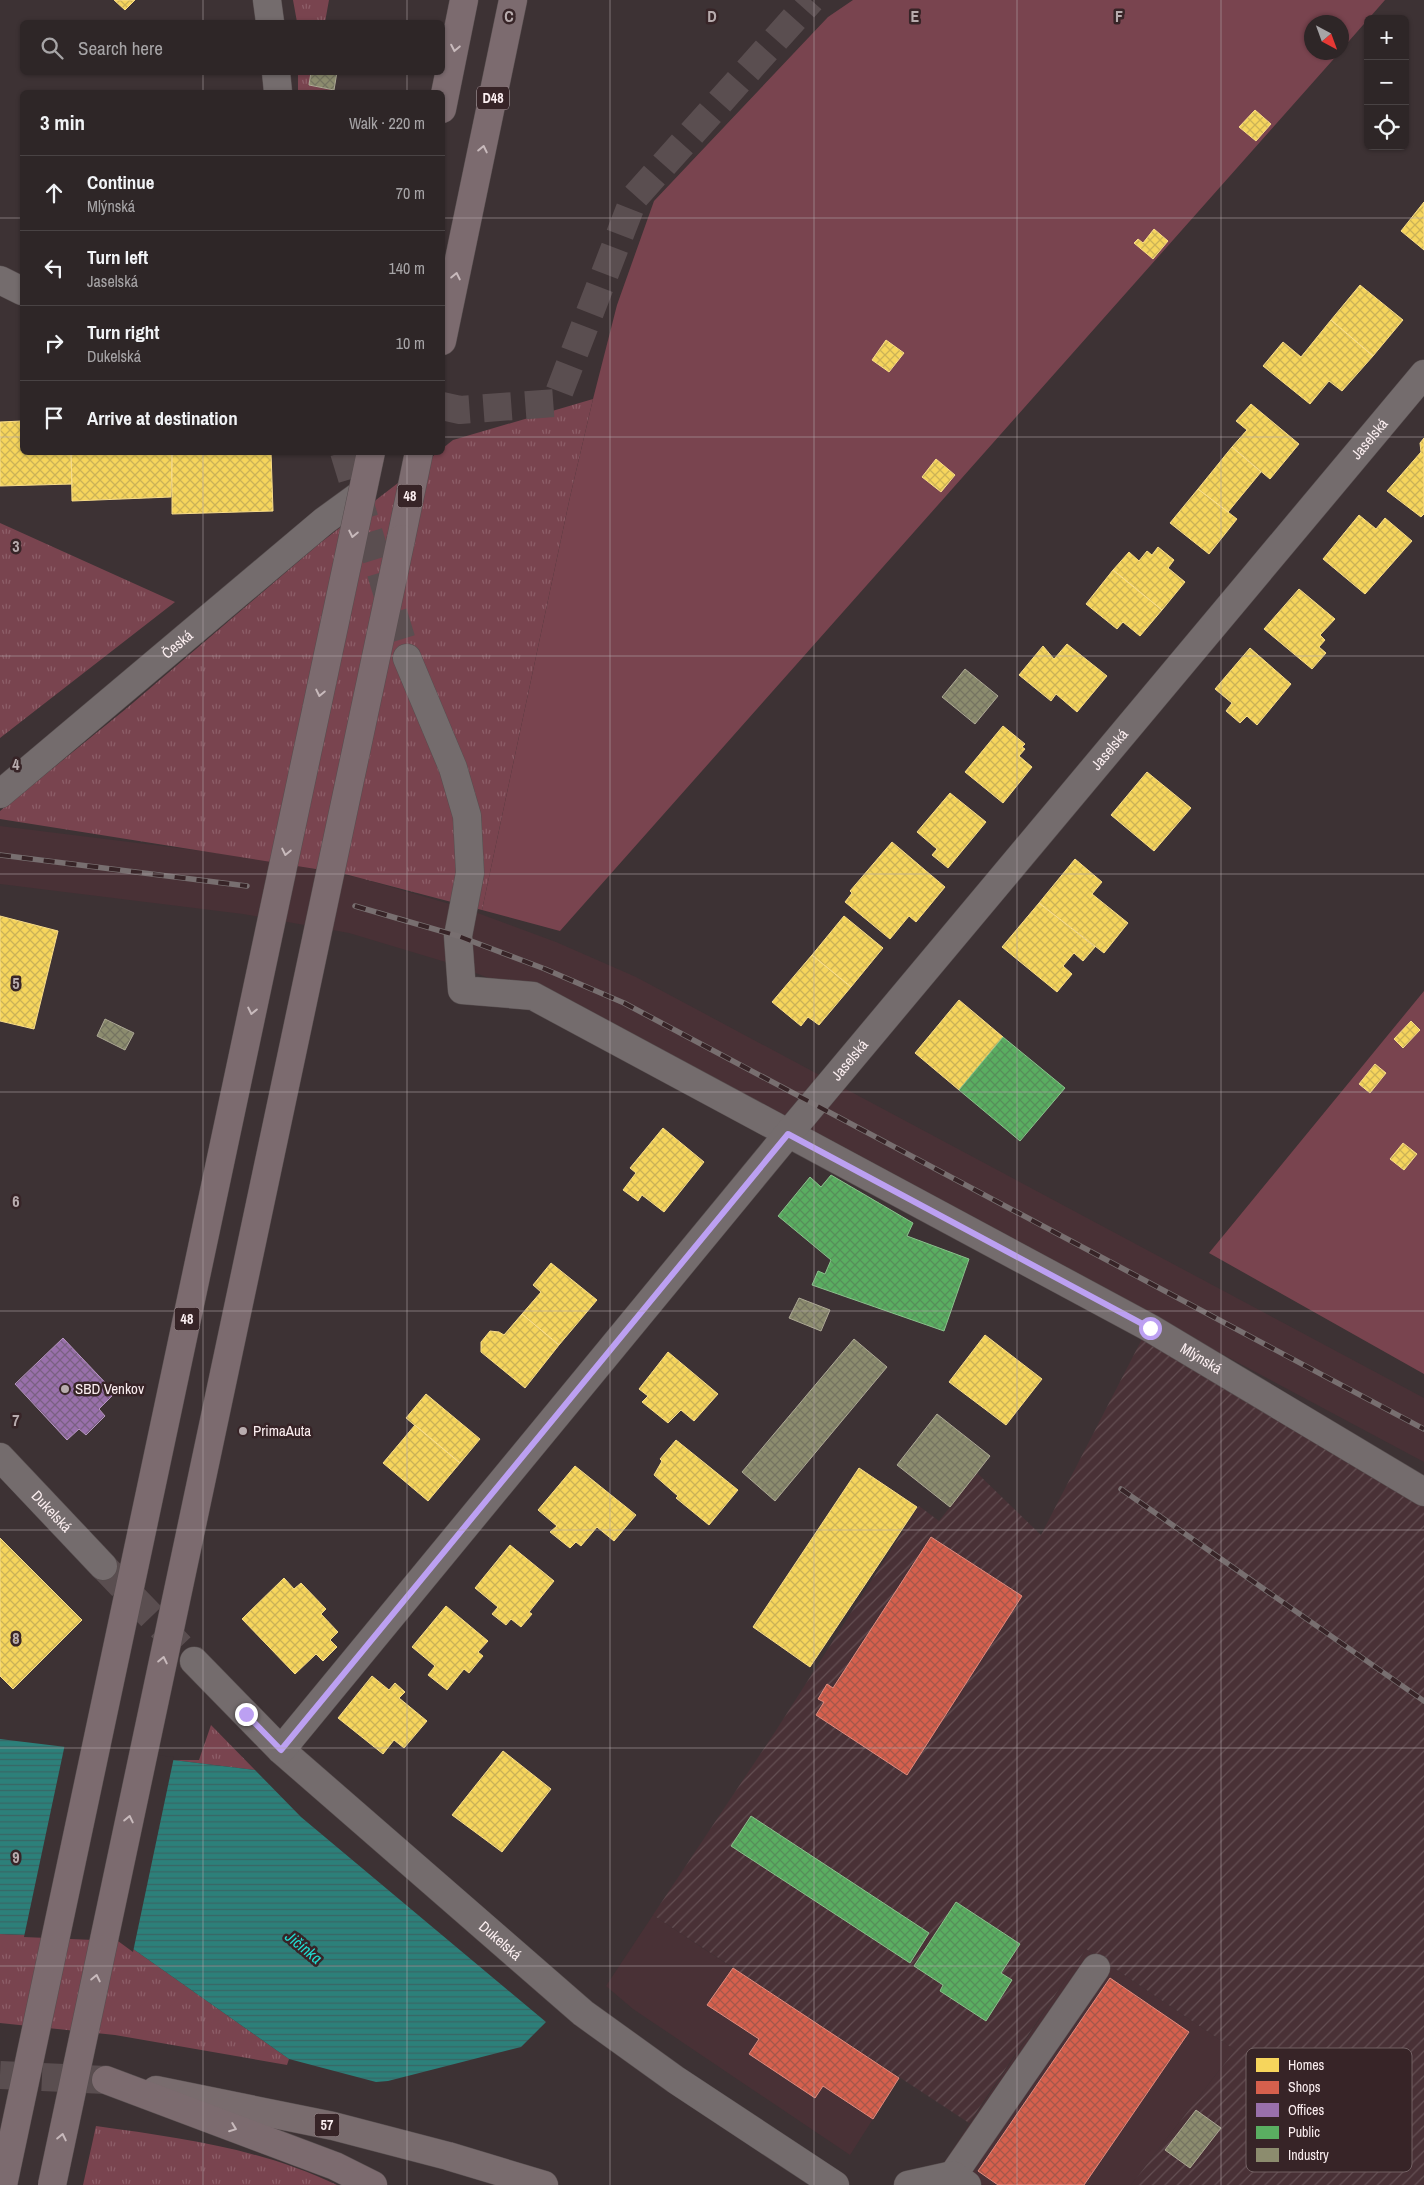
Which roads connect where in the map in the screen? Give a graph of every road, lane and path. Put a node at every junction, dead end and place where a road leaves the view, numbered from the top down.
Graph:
1 (267, 0) edge
2 (464, 0) edge
3 (514, 0) edge
4 (270, 20) edge
5 (276, 75) edge
6 (278, 90) edge
7 (445, 94) edge
8 (0, 280) edge
9 (20, 290) edge
10 (445, 327) edge
11 (1424, 374) edge
12 (370, 455) edge
13 (418, 455) edge
14 (357, 497) dead end
15 (407, 658) tunnel mouth
16 (0, 794) edge
17 (788, 1134) junction
18 (0, 1458) edge
19 (1424, 1492) edge
20 (103, 1566) tunnel mouth
21 (194, 1661) tunnel mouth
22 (281, 1750) junction
23 (1096, 1968) dead end
24 (106, 2080) joint
25 (960, 2180) edge
26 (3, 2185) edge
27 (52, 2185) edge
28 (373, 2185) edge
29 (544, 2185) edge
30 (835, 2185) edge
31 (908, 2185) edge

1 - 4 street
2 -> 7 highway
10 -> 3 highway, D48
5 - 6 street
8 - 9 street
11 - 17 street, Jaselská
12 -> 26 highway, 48, bridge
27 -> 13 highway, 48, bridge
14 - 16 street, Česká
15 - 17 street, Mlýnská
17 - 19 street, Mlýnská
17 - 22 street, Jaselská
18 - 20 street, Dukelská
21 - 22 street, Dukelská
22 - 30 street, Dukelská
23 - 25 street
24 -> 28 highway
24 - 29 main road, 57
25 - 31 street

